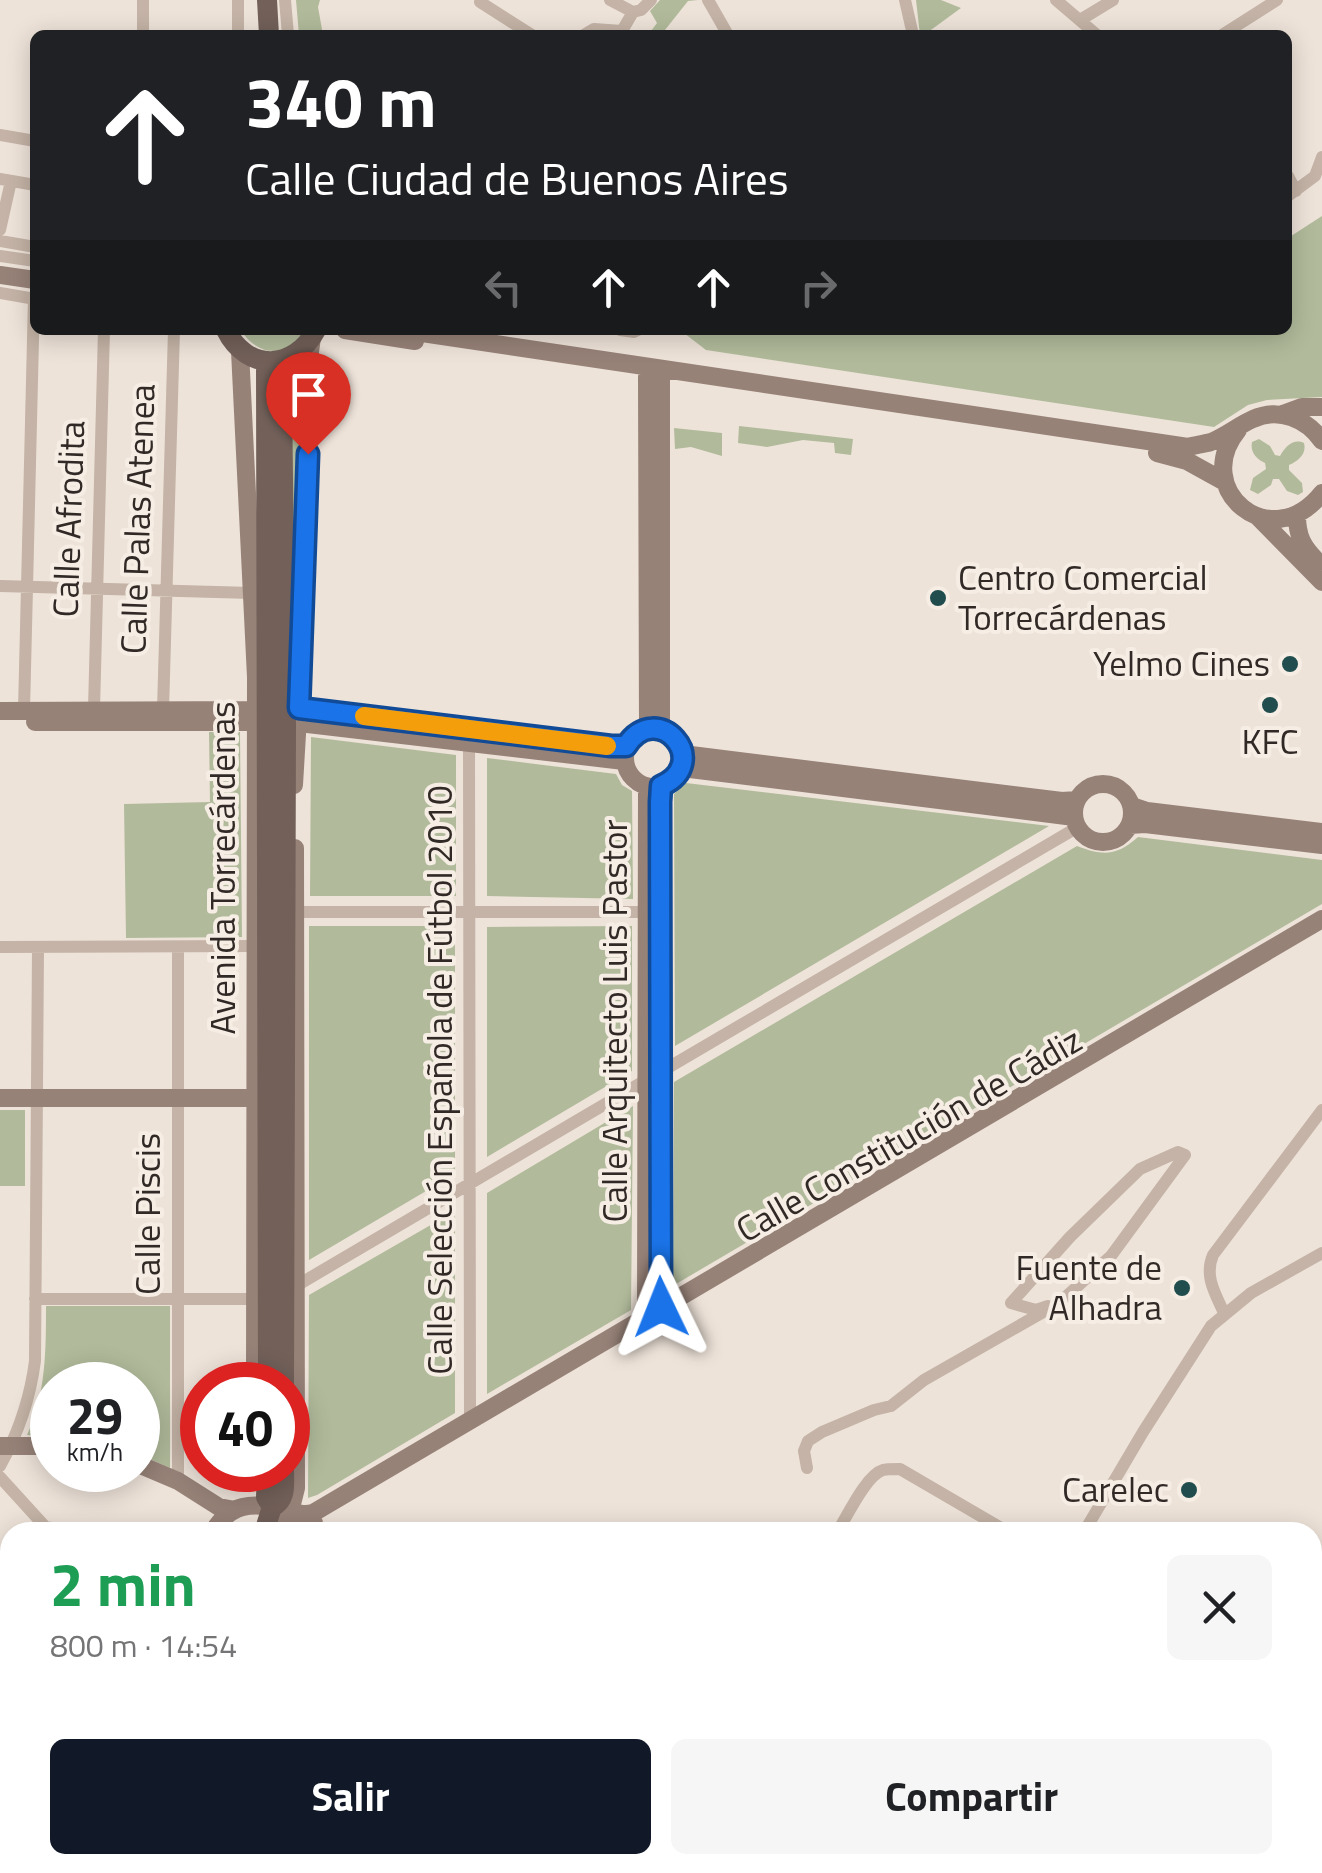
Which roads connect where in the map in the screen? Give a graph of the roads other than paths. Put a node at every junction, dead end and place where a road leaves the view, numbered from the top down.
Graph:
1 (143, 0) edge
2 (238, 0) edge
3 (254, 0) edge
4 (267, 0) edge
5 (285, 0) edge
6 (610, 0) edge
7 (652, 0) edge
8 (708, 0) edge
9 (904, 0) edge
10 (1056, 0) edge
11 (1113, 0) edge
12 (1277, 0) edge
13 (480, 2) edge
14 (634, 12) junction
15 (1080, 20) junction
16 (143, 30) edge
17 (238, 30) edge
18 (255, 30) edge
19 (268, 30) edge
20 (288, 30) edge
21 (524, 30) edge
22 (623, 30) edge
23 (725, 30) edge
24 (912, 30) edge
25 (1091, 30) edge
26 (1230, 30) edge
27 (0, 134) edge
28 (30, 141) edge
29 (1322, 157) edge
30 (5, 180) edge
31 (30, 184) edge
32 (1292, 193) edge
33 (0, 230) edge
34 (0, 241) edge
35 (30, 246) edge
36 (0, 256) edge
37 (30, 260) edge
38 (0, 275) edge
39 (30, 279) edge
40 (0, 293) edge
41 (30, 297) edge
42 (33, 335) edge
43 (104, 335) edge
44 (174, 335) edge
45 (229, 335) edge
46 (313, 335) edge
47 (314, 335) edge
48 (376, 335) edge
49 (435, 335) edge
50 (240, 351) junction
51 (275, 360) junction
52 (654, 378) junction
53 (1322, 407) edge
54 (1282, 414) junction
55 (1322, 417) edge
56 (1240, 428) junction
57 (1321, 440) edge
58 (1225, 482) junction
59 (1322, 493) edge
60 (1297, 515) junction
61 (1258, 516) junction
62 (1322, 566) edge
63 (1322, 582) edge
64 (0, 586) edge
65 (27, 587) junction
66 (97, 589) junction
67 (166, 589) junction
68 (252, 593) junction
69 (94, 709) junction
70 (163, 710) junction
71 (0, 711) edge
72 (24, 711) junction
73 (234, 716) junction
74 (256, 716) junction
75 (299, 716) junction
76 (0, 723) edge
77 (654, 729) junction
78 (469, 742) junction
79 (626, 754) junction
80 (682, 760) junction
81 (654, 786) junction
82 (1076, 815) junction
83 (1131, 815) junction
84 (1322, 832) edge
85 (1322, 846) edge
86 (290, 906) junction
87 (470, 911) junction
88 (646, 912) junction
89 (1322, 919) edge
90 (1322, 931) edge
91 (256, 946) junction
92 (0, 947) edge
93 (178, 947) junction
94 (38, 948) junction
95 (653, 1076) junction
96 (0, 1098) edge
97 (36, 1098) junction
98 (178, 1098) junction
99 (256, 1098) junction
100 (1322, 1110) edge
101 (471, 1183) junction
102 (1322, 1253) edge
103 (296, 1286) junction
104 (35, 1299) junction
105 (178, 1299) junction
106 (255, 1299) junction
107 (1059, 1303) junction
108 (654, 1311) junction
109 (1224, 1313) junction
110 (255, 1362) edge
111 (268, 1362) edge
112 (284, 1362) edge
113 (470, 1419) junction
114 (6, 1446) edge
115 (0, 1466) edge
116 (807, 1468) dead end
117 (160, 1474) edge
118 (0, 1477) edge
119 (178, 1482) junction
120 (268, 1492) edge
121 (284, 1492) edge
122 (273, 1504) junction
123 (221, 1518) edge
124 (40, 1522) edge
125 (268, 1522) edge
126 (317, 1522) edge
127 (843, 1522) edge
128 (991, 1522) edge
129 (1090, 1522) edge

1 - 16 street
2 - 17 street
3 - 18 main road
4 - 19 main road
5 - 20 street
6 - 14 street
7 - 14 street
8 - 23 street
9 - 24 street
10 - 15 street
11 - 15 street
12 - 26 street
13 - 21 street
14 - 22 street
15 - 25 street
27 - 28 street
29 - 32 street
30 - 31 street
30 - 33 street
34 - 35 street
36 - 37 street
38 - 39 street
40 - 41 street
42 - 65 street
43 - 66 street, Calle Afrodita
44 - 67 street, Calle Palas Atenea
45 - 50 main road
46 - 51 main road
47 - 75 street, Avenida Torrecárdenas
48 - 52 street
49 - 56 street
50 - 51 main road
50 - 68 street, Avenida Torrecárdenas
51 - 86 main road, Avenida Torrecárdenas
51 - 111 main road, Avenida Torrecárdenas
52 - 58 street
52 - 77 street
53 - 54 street
54 - 56 street
54 - 57 street
55 - 57 street
56 - 58 street
58 - 61 street
59 - 60 street
60 - 61 street
60 - 62 street
61 - 63 street
64 - 65 street
65 - 66 street
65 - 72 street
66 - 67 street
66 - 69 street, Calle Afrodita
67 - 68 street
67 - 70 street, Calle Palas Atenea
68 - 74 street, Avenida Torrecárdenas
69 - 70 street
69 - 72 street
70 - 73 street
71 - 72 street
73 - 74 street
73 - 76 street
74 - 91 street, Avenida Torrecárdenas
75 - 78 street
75 - 79 street
75 - 86 street, Avenida Torrecárdenas
77 - 79 street
77 - 80 street
78 - 79 street
78 - 87 street, Calle Selección Española de Fútbol 2010
79 - 81 street
80 - 81 street
80 - 82 street
81 - 88 street, Calle Arquitecto Luis Pastor
81 - 95 street, Calle Arquitecto Luis Pastor
82 - 83 street
82 - 83 street
82 - 95 street
83 - 84 street
83 - 85 street
86 - 87 street
86 - 103 street, Avenida Torrecárdenas
86 - 112 main road, Avenida Torrecárdenas
87 - 88 street
87 - 101 street, Calle Selección Española de Fútbol 2010
88 - 95 street, Calle Arquitecto Luis Pastor
89 - 108 street, Calle Constitución de Cádiz
90 - 126 street, Calle Constitución de Cádiz
91 - 93 street
91 - 99 street, Avenida Torrecárdenas
92 - 94 street
93 - 94 street
93 - 98 street, Calle Piscis
94 - 97 street
95 - 101 street
95 - 108 street, Calle Arquitecto Luis Pastor
96 - 97 street
97 - 98 street
97 - 104 street
98 - 99 street
98 - 105 street, Calle Piscis
99 - 106 street, Avenida Torrecárdenas
100 - 109 street
101 - 103 street
101 - 113 street, Calle Selección Española de Fútbol 2010
102 - 109 street
103 - 122 street, Avenida Torrecárdenas
104 - 105 street
104 - 114 street
105 - 106 street
105 - 119 street, Calle Piscis
106 - 110 street, Avenida Torrecárdenas
107 - 107 street
107 - 116 street
108 - 113 street, Calle Constitución de Cádiz
109 - 129 street
113 - 122 street, Calle Constitución de Cádiz
114 - 115 street
117 - 119 street
118 - 124 street
119 - 123 street
120 - 122 main road
121 - 122 main road
122 - 123 street, Calle Constitución de Cádiz
122 - 125 main road
127 - 128 street

